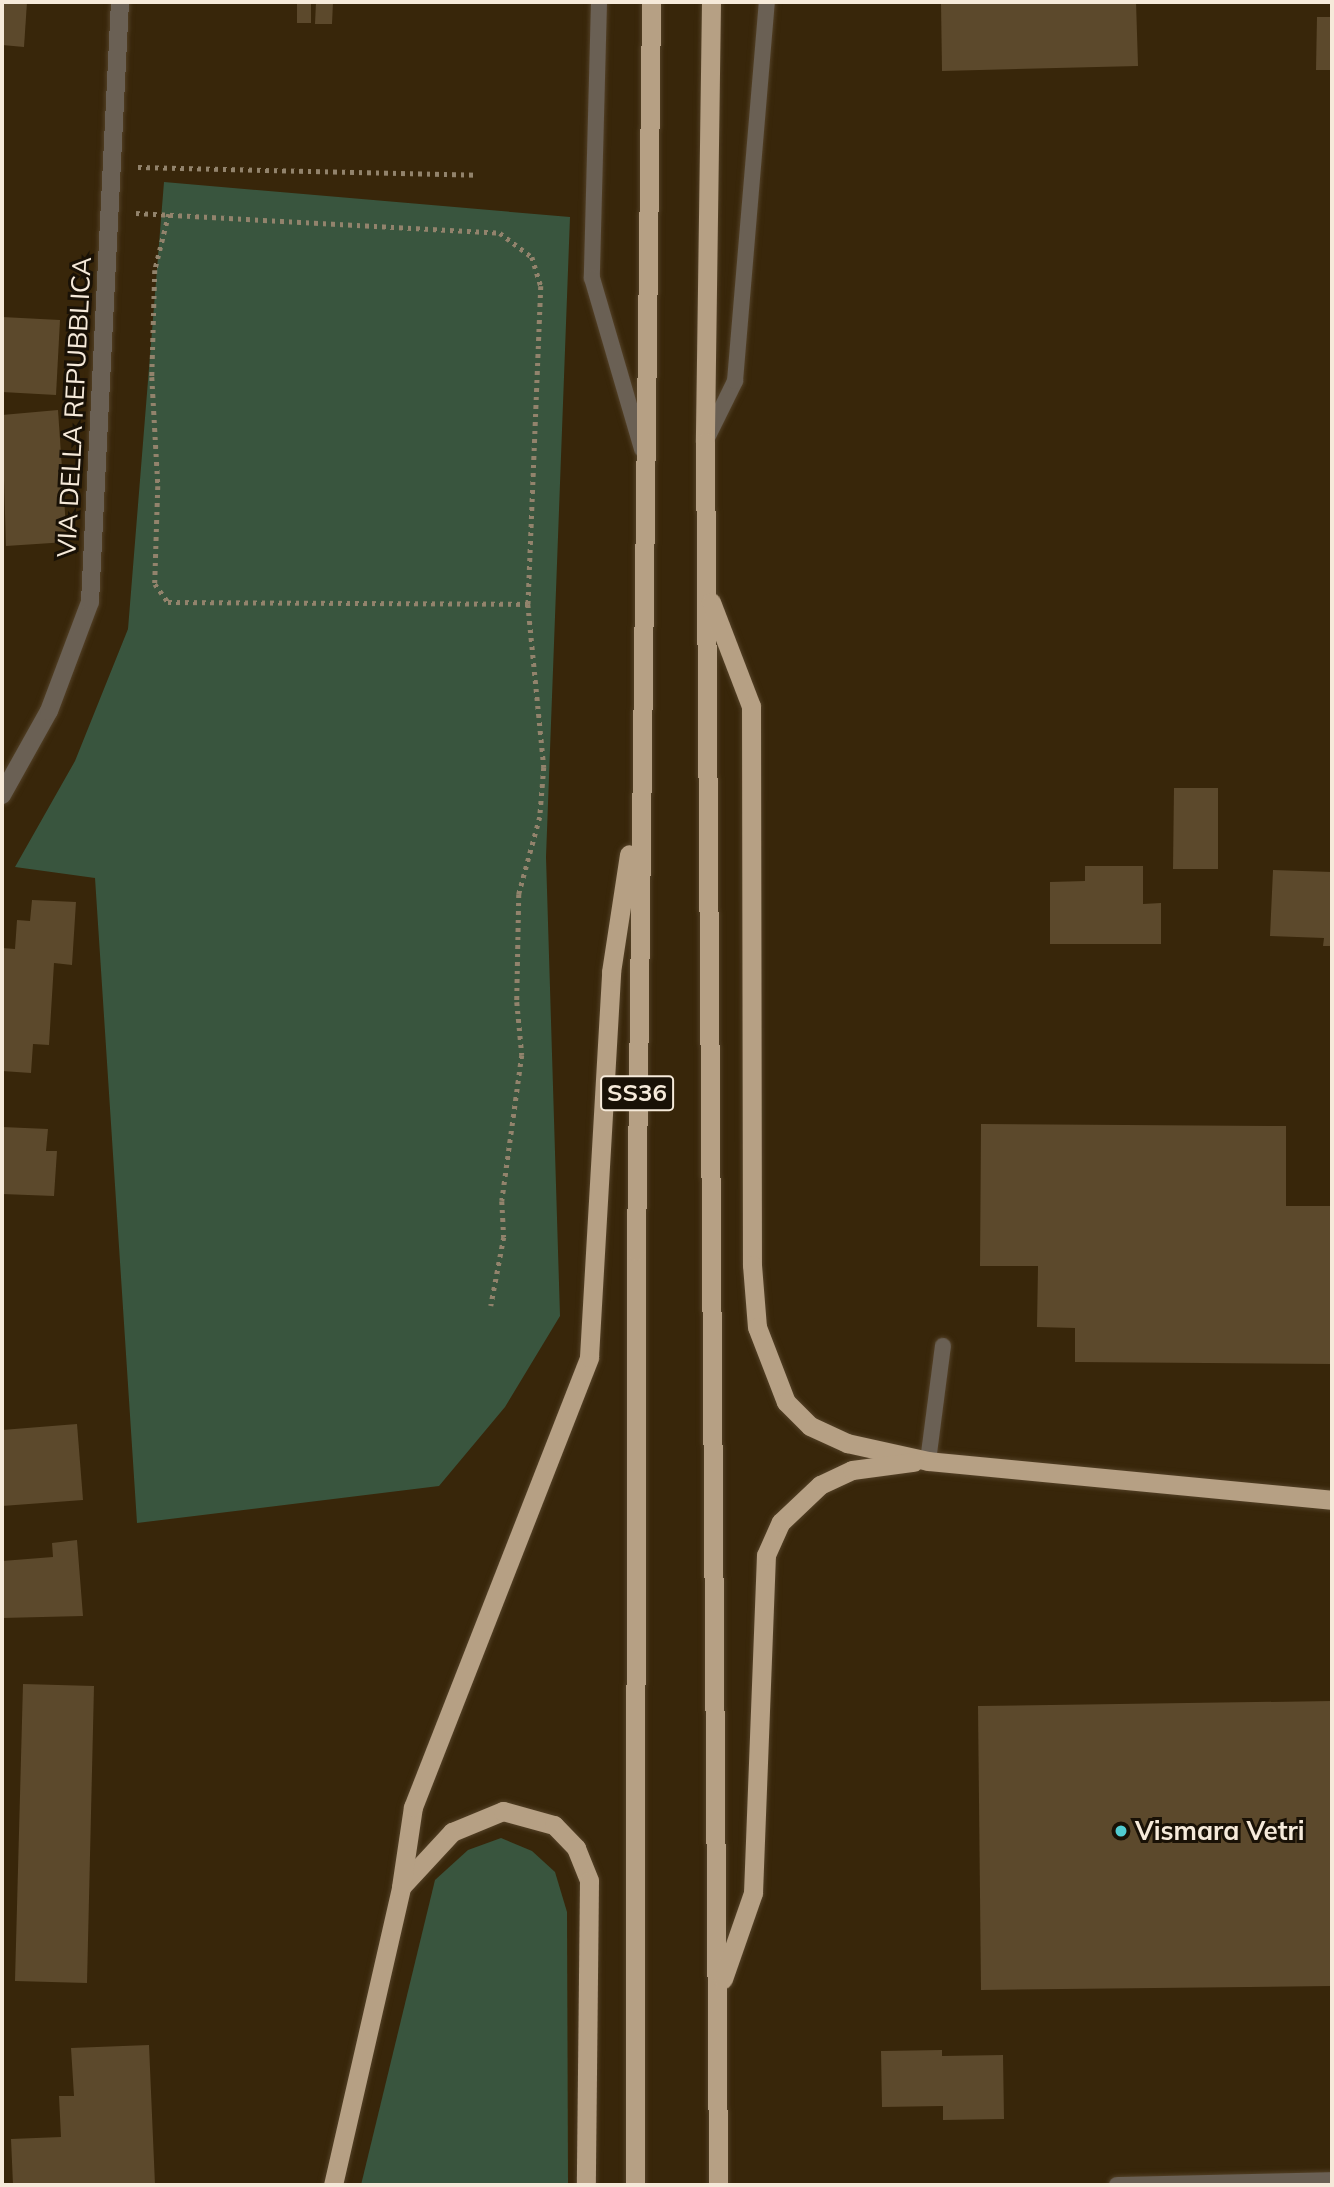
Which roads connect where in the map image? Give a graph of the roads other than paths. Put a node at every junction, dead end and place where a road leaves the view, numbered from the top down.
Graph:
1 (120, 2) edge
2 (599, 2) edge
3 (651, 2) edge
4 (711, 2) edge
5 (767, 2) edge
6 (705, 442) junction
7 (642, 449) junction
8 (706, 588) junction
9 (640, 784) junction
10 (2, 796) edge
11 (943, 1346) dead end
12 (928, 1461) junction
13 (1332, 1500) edge
14 (401, 1887) junction
15 (718, 1994) junction
16 (1332, 2180) edge
17 (333, 2185) edge
18 (586, 2185) edge
19 (635, 2185) edge
20 (718, 2185) edge
21 (1117, 2185) edge

1 - 10 street, VIA DELLA REPUBBLICA
2 - 7 lane
3 - 7 highway, SS36
4 - 6 highway, SS36
5 - 6 lane
6 - 8 highway, SS36
7 - 9 highway, SS36
8 - 12 highway
8 - 15 highway, SS36
9 - 14 highway
9 - 19 highway, SS36
11 - 12 lane
12 - 13 highway
12 - 15 highway
14 - 17 highway
14 - 18 highway
15 - 20 highway, SS36
16 - 21 lane

